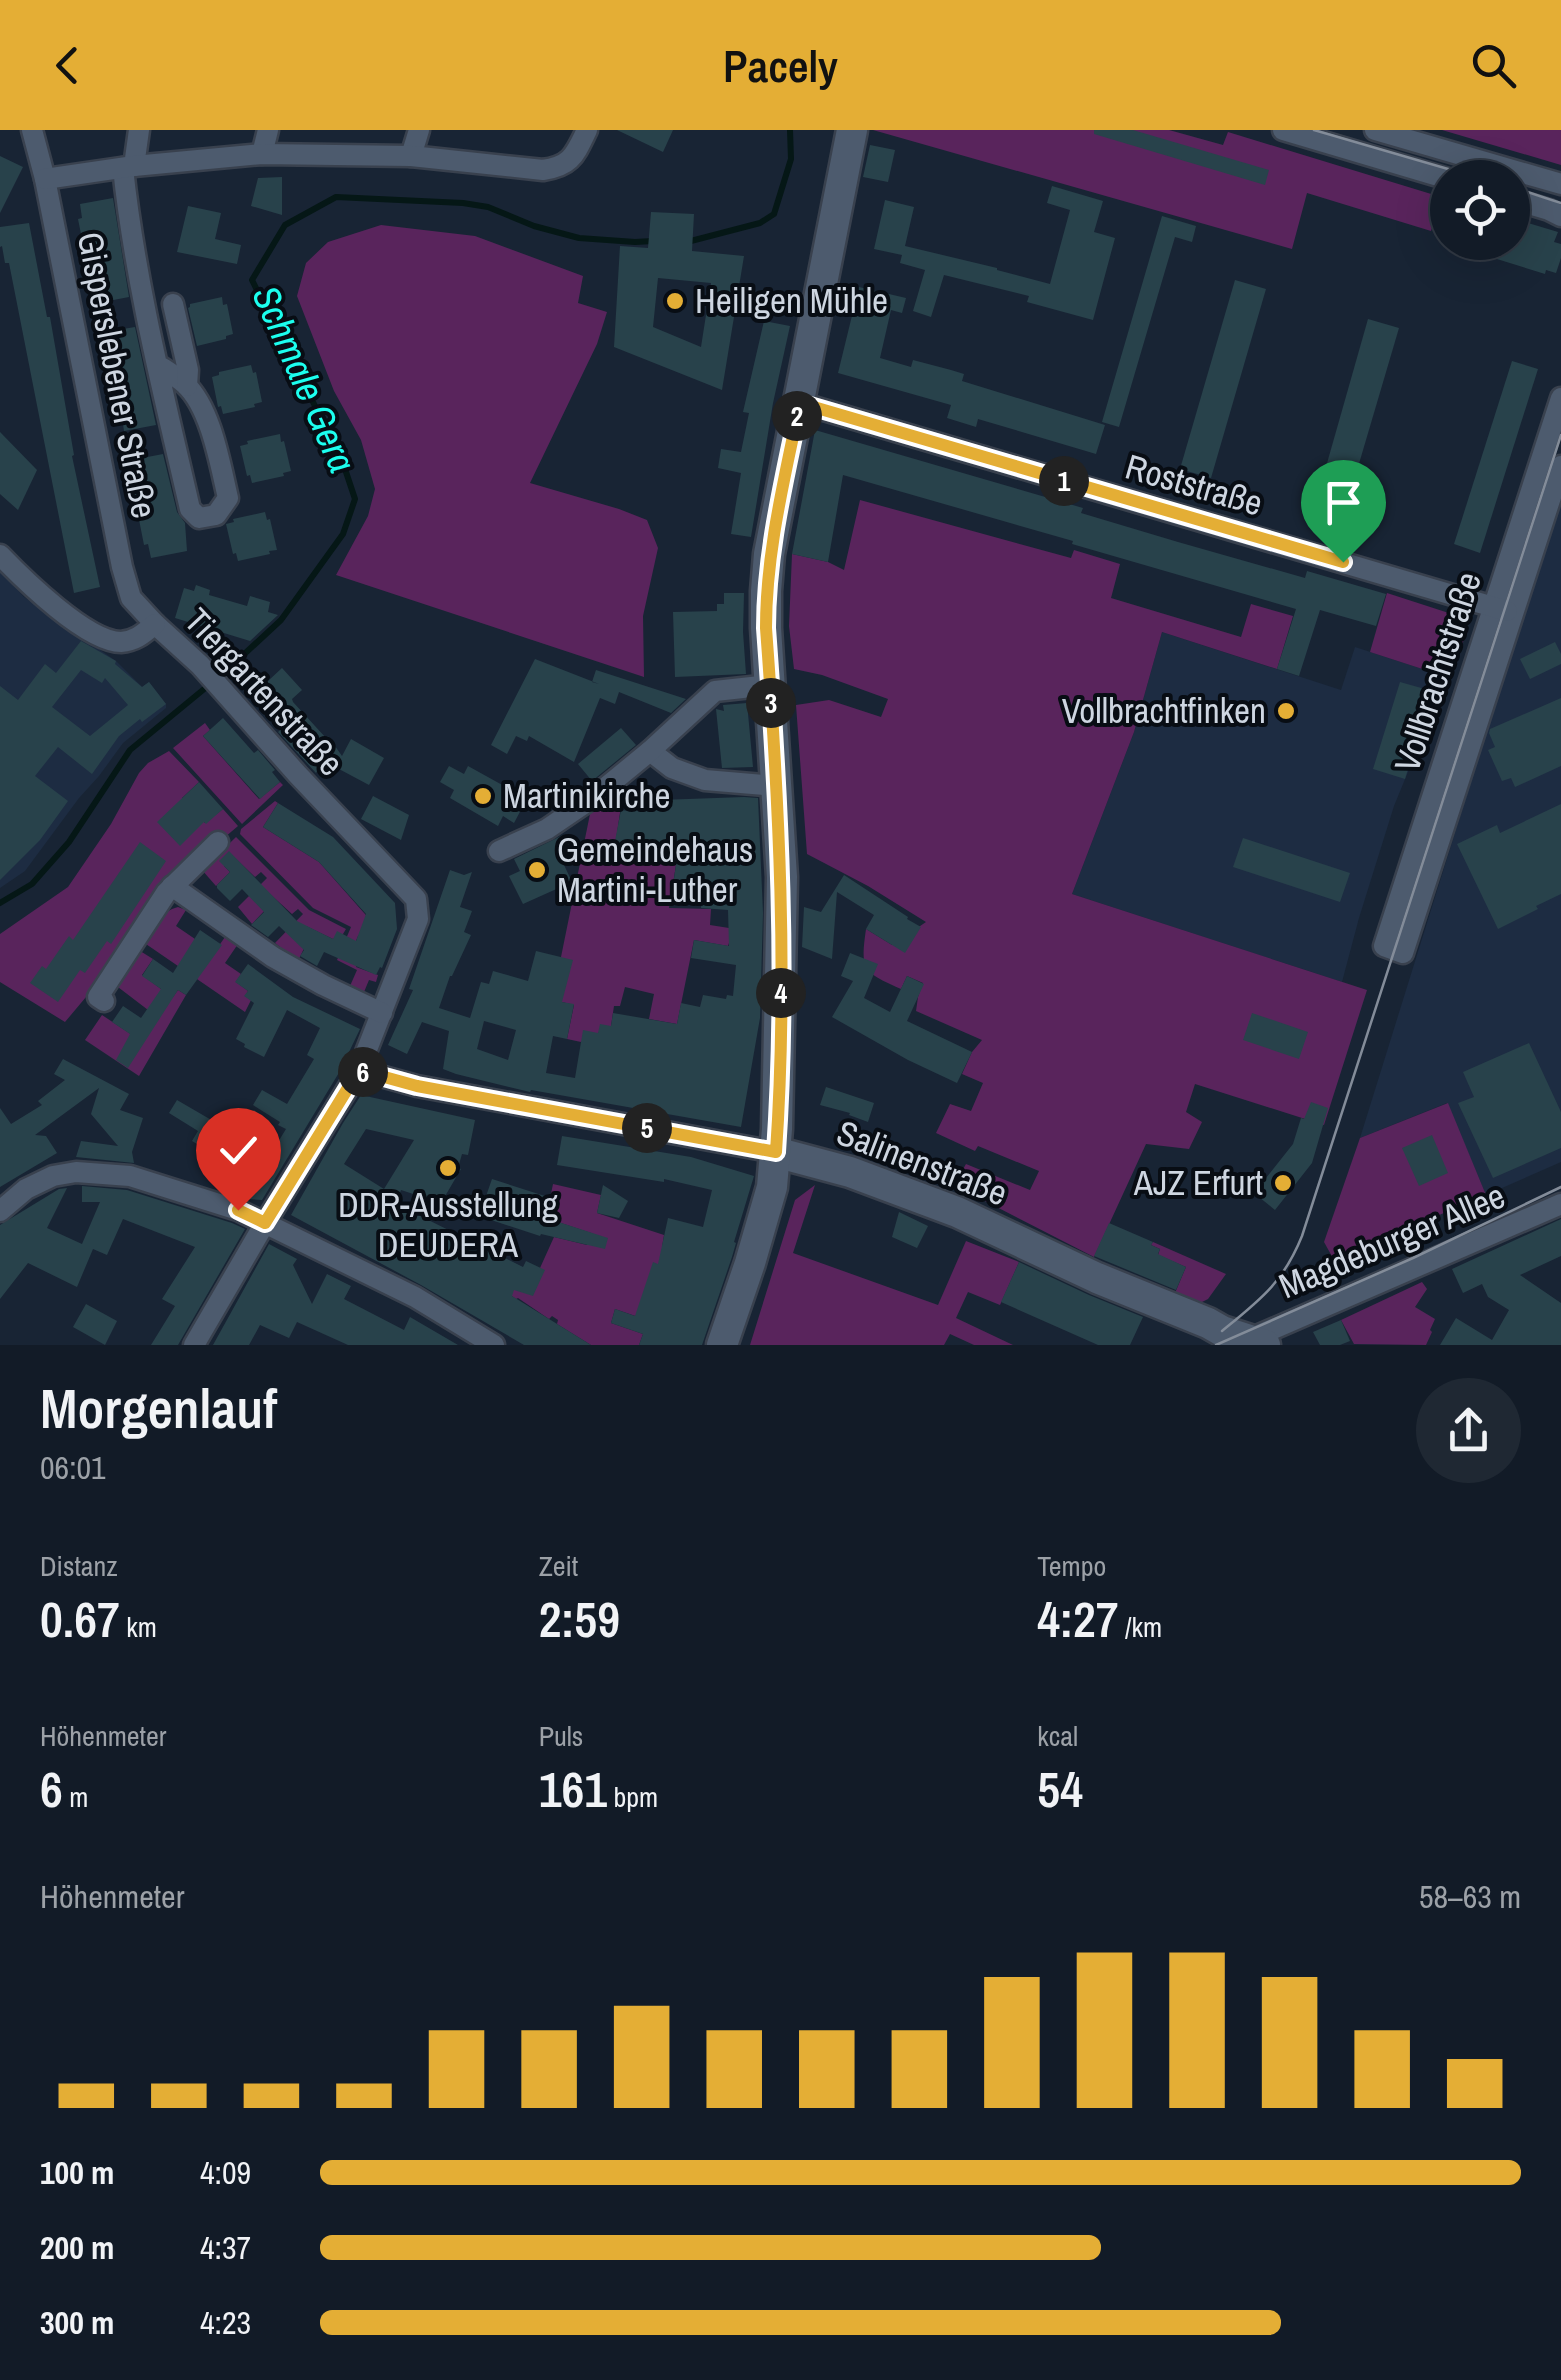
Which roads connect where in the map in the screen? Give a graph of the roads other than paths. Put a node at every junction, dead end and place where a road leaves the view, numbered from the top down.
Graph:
1 (32, 130) edge
2 (139, 130) edge
3 (268, 130) edge
4 (418, 130) edge
5 (587, 130) edge
6 (852, 130) edge
7 (1282, 130) edge
8 (1376, 130) edge
9 (262, 154) junction
10 (412, 156) junction
11 (129, 167) junction
12 (1430, 175) edge
13 (44, 179) junction
14 (1561, 184) edge
15 (1530, 204) edge
16 (1561, 216) edge
17 (173, 304) dead end
18 (158, 365) junction
19 (187, 386) junction
20 (1561, 398) edge
21 (800, 403) junction
22 (1561, 466) edge
23 (0, 555) edge
24 (1503, 610) junction
25 (155, 624) junction
26 (770, 685) junction
27 (650, 751) junction
28 (776, 786) junction
29 (218, 842) dead end
30 (498, 851) dead end
31 (172, 886) junction
32 (1404, 953) dead end
33 (104, 1001) dead end
34 (382, 1012) junction
35 (359, 1070) junction
36 (776, 1152) junction
37 (1561, 1204) edge
38 (0, 1211) edge
39 (265, 1223) junction
40 (1257, 1342) edge
41 (194, 1345) edge
42 (494, 1345) edge
43 (722, 1345) edge

1 - 13 street, Gisperslebener Straße
2 - 11 street, Gisperslebener Straße
3 - 9 street
4 - 10 street
5 - 10 street
6 - 21 main road
7 - 12 street
8 - 14 street
9 - 10 street
9 - 11 street
11 - 13 street
11 - 18 street, Gisperslebener Straße
13 - 25 street, Gisperslebener Straße
15 - 16 street
17 - 19 street
18 - 19 street, Gisperslebener Straße
18 - 19 street, Gisperslebener Straße
20 - 24 street, Vollbrachtstraße
21 - 24 street, Roststraße
21 - 26 main road
22 - 24 street
23 - 25 street, Tiergartenstraße
24 - 32 street
25 - 34 street, Tiergartenstraße
26 - 27 street
26 - 28 main road
27 - 28 street
27 - 30 street
28 - 36 main road
29 - 31 street
31 - 33 street
31 - 34 street
34 - 35 street
35 - 36 street, Salinenstraße
35 - 39 street
36 - 40 main road, Salinenstraße
36 - 43 main road
37 - 40 street, Magdeburger Allee
38 - 39 street
39 - 41 street
39 - 42 street

